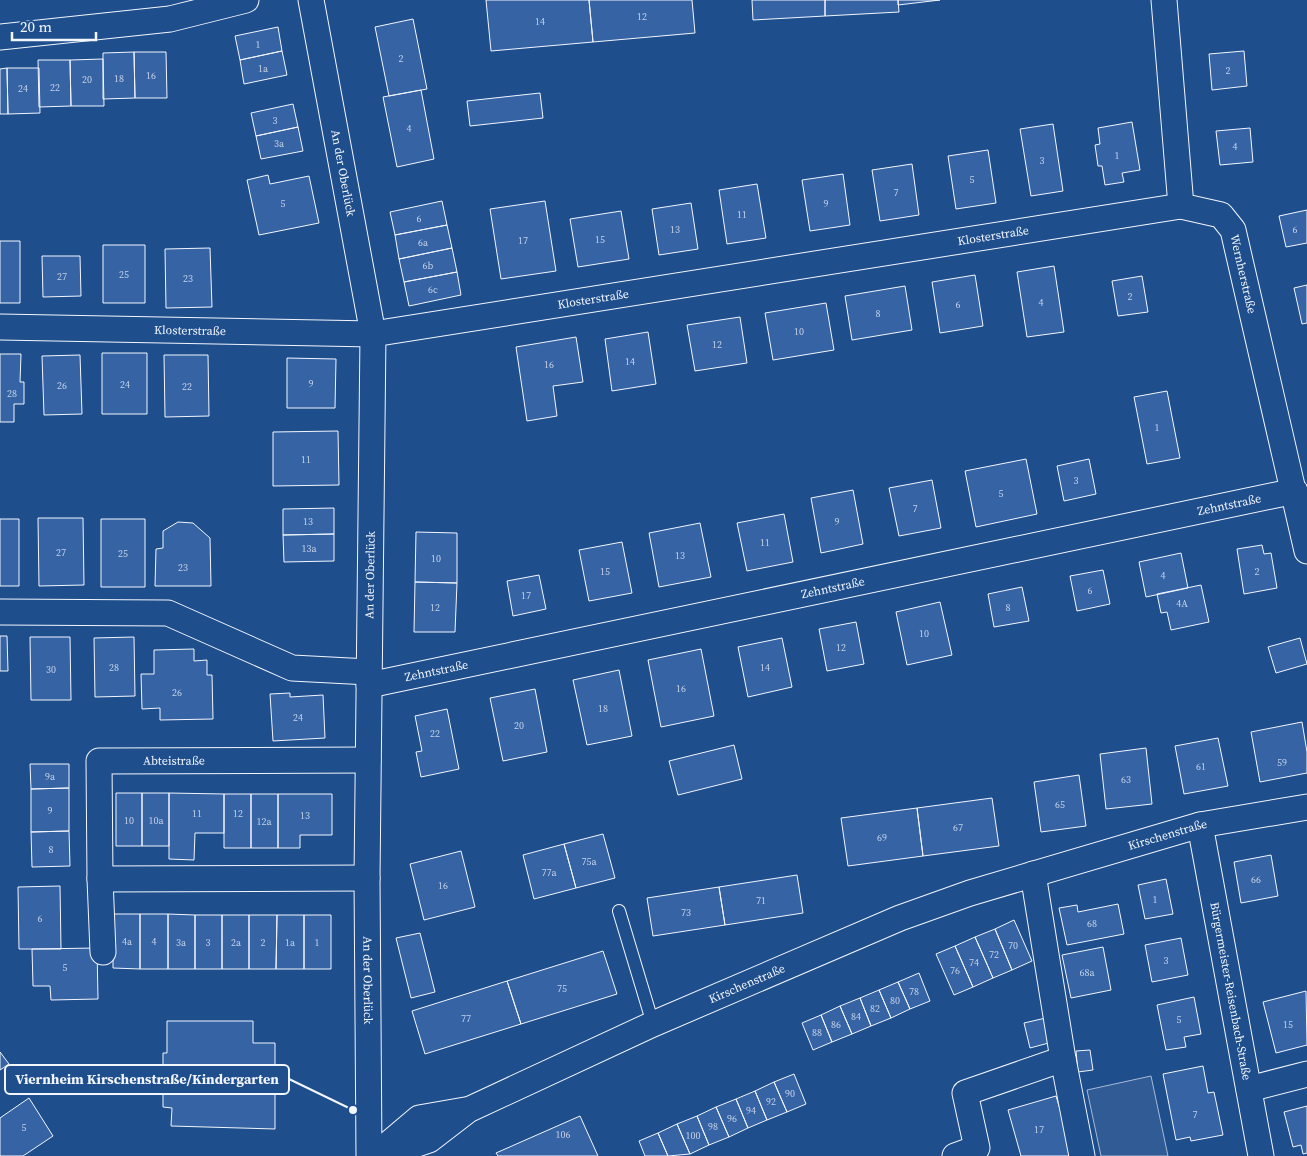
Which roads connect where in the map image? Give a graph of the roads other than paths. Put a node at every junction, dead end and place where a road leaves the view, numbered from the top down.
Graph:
1 (246, 0) edge
2 (311, 0) edge
3 (1164, 0) edge
4 (0, 37) edge
5 (1181, 206) junction
6 (0, 327) edge
7 (373, 334) junction
8 (1295, 491) junction
9 (1307, 551) edge
10 (0, 612) edge
11 (369, 678) junction
12 (368, 760) junction
13 (1307, 808) edge
14 (1200, 825) junction
15 (1033, 874) junction
16 (367, 878) junction
17 (100, 879) junction
18 (619, 911) dead end
19 (103, 952) dead end
20 (653, 1024) junction
21 (1063, 1059) junction
22 (1307, 1074) edge
23 (1249, 1089) junction
24 (468, 1110) junction
25 (369, 1156) edge
26 (374, 1156) edge
27 (382, 1156) edge
28 (955, 1156) edge
29 (1082, 1156) edge
30 (1261, 1156) edge

1 - 4 street
2 - 7 street, An der Oberlück
3 - 5 street
5 - 7 street, Klosterstraße
5 - 8 street, Wernherstraße
6 - 7 street, Klosterstraße
7 - 11 street, An der Oberlück
8 - 9 street, Wernherstraße
8 - 11 street, Zehntstraße
10 - 11 street, Zehntstraße
11 - 12 street, An der Oberlück
12 - 16 street, An der Oberlück
12 - 17 street, Abteistraße
13 - 14 street, Kirschenstraße
14 - 15 street, Kirschenstraße
14 - 23 street, Bürgermeister-Reisenbach-Straße
15 - 20 street, Kirschenstraße
15 - 21 street
16 - 17 street
16 - 25 street, An der Oberlück
17 - 19 street, Abteistraße
18 - 20 lane
20 - 24 street, Kirschenstraße
21 - 28 street
21 - 29 street
22 - 23 street
23 - 30 street, Bürgermeister-Reisenbach-Straße
24 - 26 street, Kirschenstraße
24 - 27 street, Kirschenstraße

